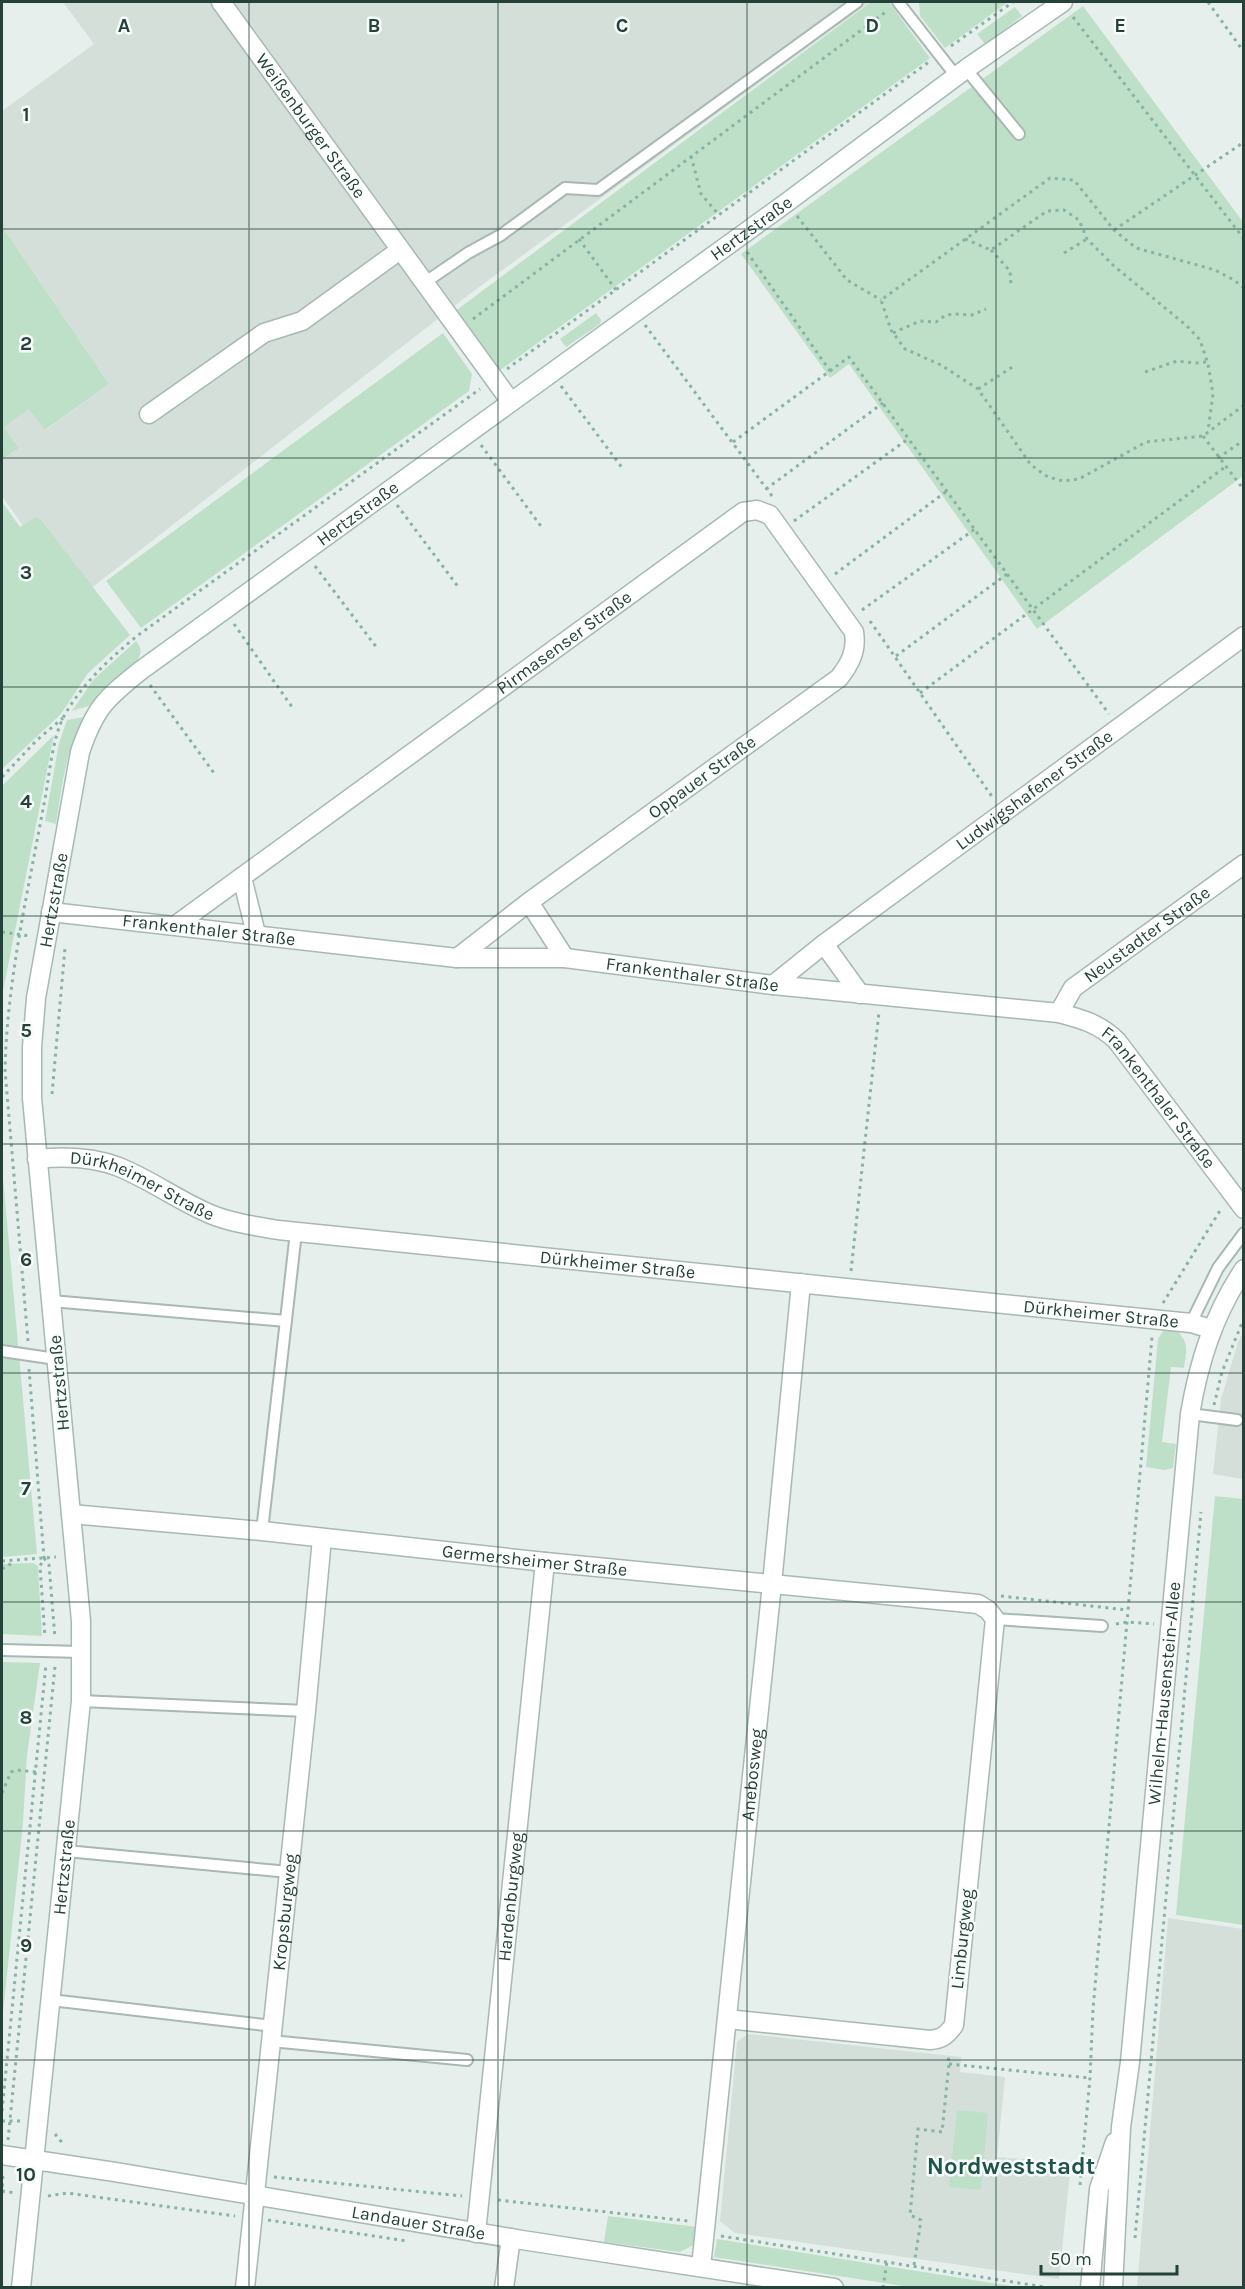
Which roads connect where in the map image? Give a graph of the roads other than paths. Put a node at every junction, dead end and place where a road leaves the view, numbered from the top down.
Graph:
1 (221, 2) edge
2 (857, 2) edge
3 (898, 2) edge
4 (1063, 2) edge
5 (961, 73) junction
6 (1019, 134) dead end
7 (400, 250) junction
8 (424, 283) junction
9 (511, 402) junction
10 (149, 414) dead end
11 (1244, 636) edge
12 (855, 638) joint
13 (1244, 864) edge
14 (242, 877) junction
15 (529, 902) junction
16 (60, 913) junction
17 (176, 925) junction
18 (256, 934) junction
19 (824, 944) junction
20 (457, 958) junction
21 (565, 958) junction
22 (772, 985) junction
23 (860, 994) junction
24 (1059, 1013) junction
25 (37, 1159) junction
26 (1244, 1209) edge
27 (296, 1232) junction
28 (1244, 1233) edge
29 (1244, 1269) edge
30 (801, 1283) junction
31 (51, 1301) junction
32 (286, 1321) junction
33 (1191, 1323) junction
34 (1211, 1329) junction
35 (2, 1351) edge
36 (56, 1359) junction
37 (1190, 1414) junction
38 (1237, 1420) dead end
39 (71, 1514) junction
40 (262, 1531) junction
41 (322, 1538) junction
42 (545, 1562) junction
43 (772, 1584) junction
44 (995, 1619) junction
45 (1102, 1626) dead end
46 (2, 1650) edge
47 (82, 1652) junction
48 (81, 1701) junction
49 (306, 1711) junction
50 (66, 1851) junction
51 (289, 1872) junction
52 (51, 2000) junction
53 (727, 2019) junction
54 (272, 2034) junction
55 (467, 2060) dead end
56 (1121, 2127) junction
57 (4, 2155) edge
58 (34, 2160) junction
59 (255, 2196) junction
60 (476, 2233) junction
61 (511, 2238) junction
62 (701, 2267) junction
63 (752, 2281) edge
64 (21, 2288) edge
65 (245, 2288) edge
66 (504, 2288) edge
67 (834, 2288) edge
68 (1090, 2288) edge
69 (1113, 2288) edge

1 - 7 street, Weißenburger Straße
2 - 8 lane
3 - 5 lane
4 - 5 street, Hertzstraße
5 - 6 lane
5 - 9 street, Hertzstraße
7 - 8 street, Weißenburger Straße
7 - 10 street
8 - 9 street, Weißenburger Straße
9 - 16 street, Hertzstraße
11 - 19 street, Ludwigshafener Straße
12 - 14 street, Pirmasenser Straße
12 - 15 street, Oppauer Straße
13 - 24 street, Neustadter Straße
14 - 17 street, Pirmasenser Straße
14 - 18 street
15 - 20 street, Oppauer Straße
15 - 21 street
16 - 17 street, Frankenthaler Straße
16 - 25 street, Hertzstraße
17 - 18 street, Frankenthaler Straße
18 - 20 street, Frankenthaler Straße
19 - 22 street, Ludwigshafener Straße
19 - 23 street
20 - 21 street, Frankenthaler Straße
21 - 22 street, Frankenthaler Straße
22 - 23 street, Frankenthaler Straße
23 - 24 street, Frankenthaler Straße
24 - 26 street, Frankenthaler Straße
25 - 27 street, Dürkheimer Straße
25 - 31 street, Hertzstraße
27 - 30 street, Dürkheimer Straße
27 - 32 lane
28 - 33 lane
29 - 34 street, Wilhelm-Hausenstein-Allee
30 - 33 street, Dürkheimer Straße
30 - 43 street, Anebosweg
31 - 32 lane
31 - 36 street, Hertzstraße
32 - 40 lane
33 - 34 street, Dürkheimer Straße
34 - 37 street, Wilhelm-Hausenstein-Allee
35 - 36 lane
36 - 39 street, Hertzstraße
37 - 38 lane
37 - 56 street, Wilhelm-Hausenstein-Allee
39 - 40 street, Germersheimer Straße
39 - 47 street, Hertzstraße
40 - 41 street, Germersheimer Straße
41 - 42 street, Germersheimer Straße
41 - 49 street, Kropsburgweg
42 - 43 street, Germersheimer Straße
42 - 60 street, Hardenburgweg
43 - 44 street, Germersheimer Straße
43 - 53 street, Anebosweg
44 - 45 lane
44 - 53 street, Limburgweg
46 - 47 lane
47 - 48 street, Hertzstraße
48 - 49 lane
48 - 50 street, Hertzstraße
49 - 51 street, Kropsburgweg
50 - 51 lane
50 - 52 street, Hertzstraße
51 - 54 street, Kropsburgweg
52 - 54 lane
52 - 58 street, Hertzstraße
53 - 62 street, Anebosweg
54 - 55 lane
54 - 59 street, Kropsburgweg
56 - 68 street, Wilhelm-Hausenstein-Allee
56 - 69 street, Wilhelm-Hausenstein-Allee
57 - 58 street, Landauer Straße
58 - 59 street, Landauer Straße
58 - 64 street, Hertzstraße
59 - 60 street, Landauer Straße
59 - 65 street, Kropsburgweg
60 - 61 street, Landauer Straße
61 - 62 street, Landauer Straße
61 - 66 street
62 - 63 street, Landauer Straße
63 - 67 street, Landauer Straße

